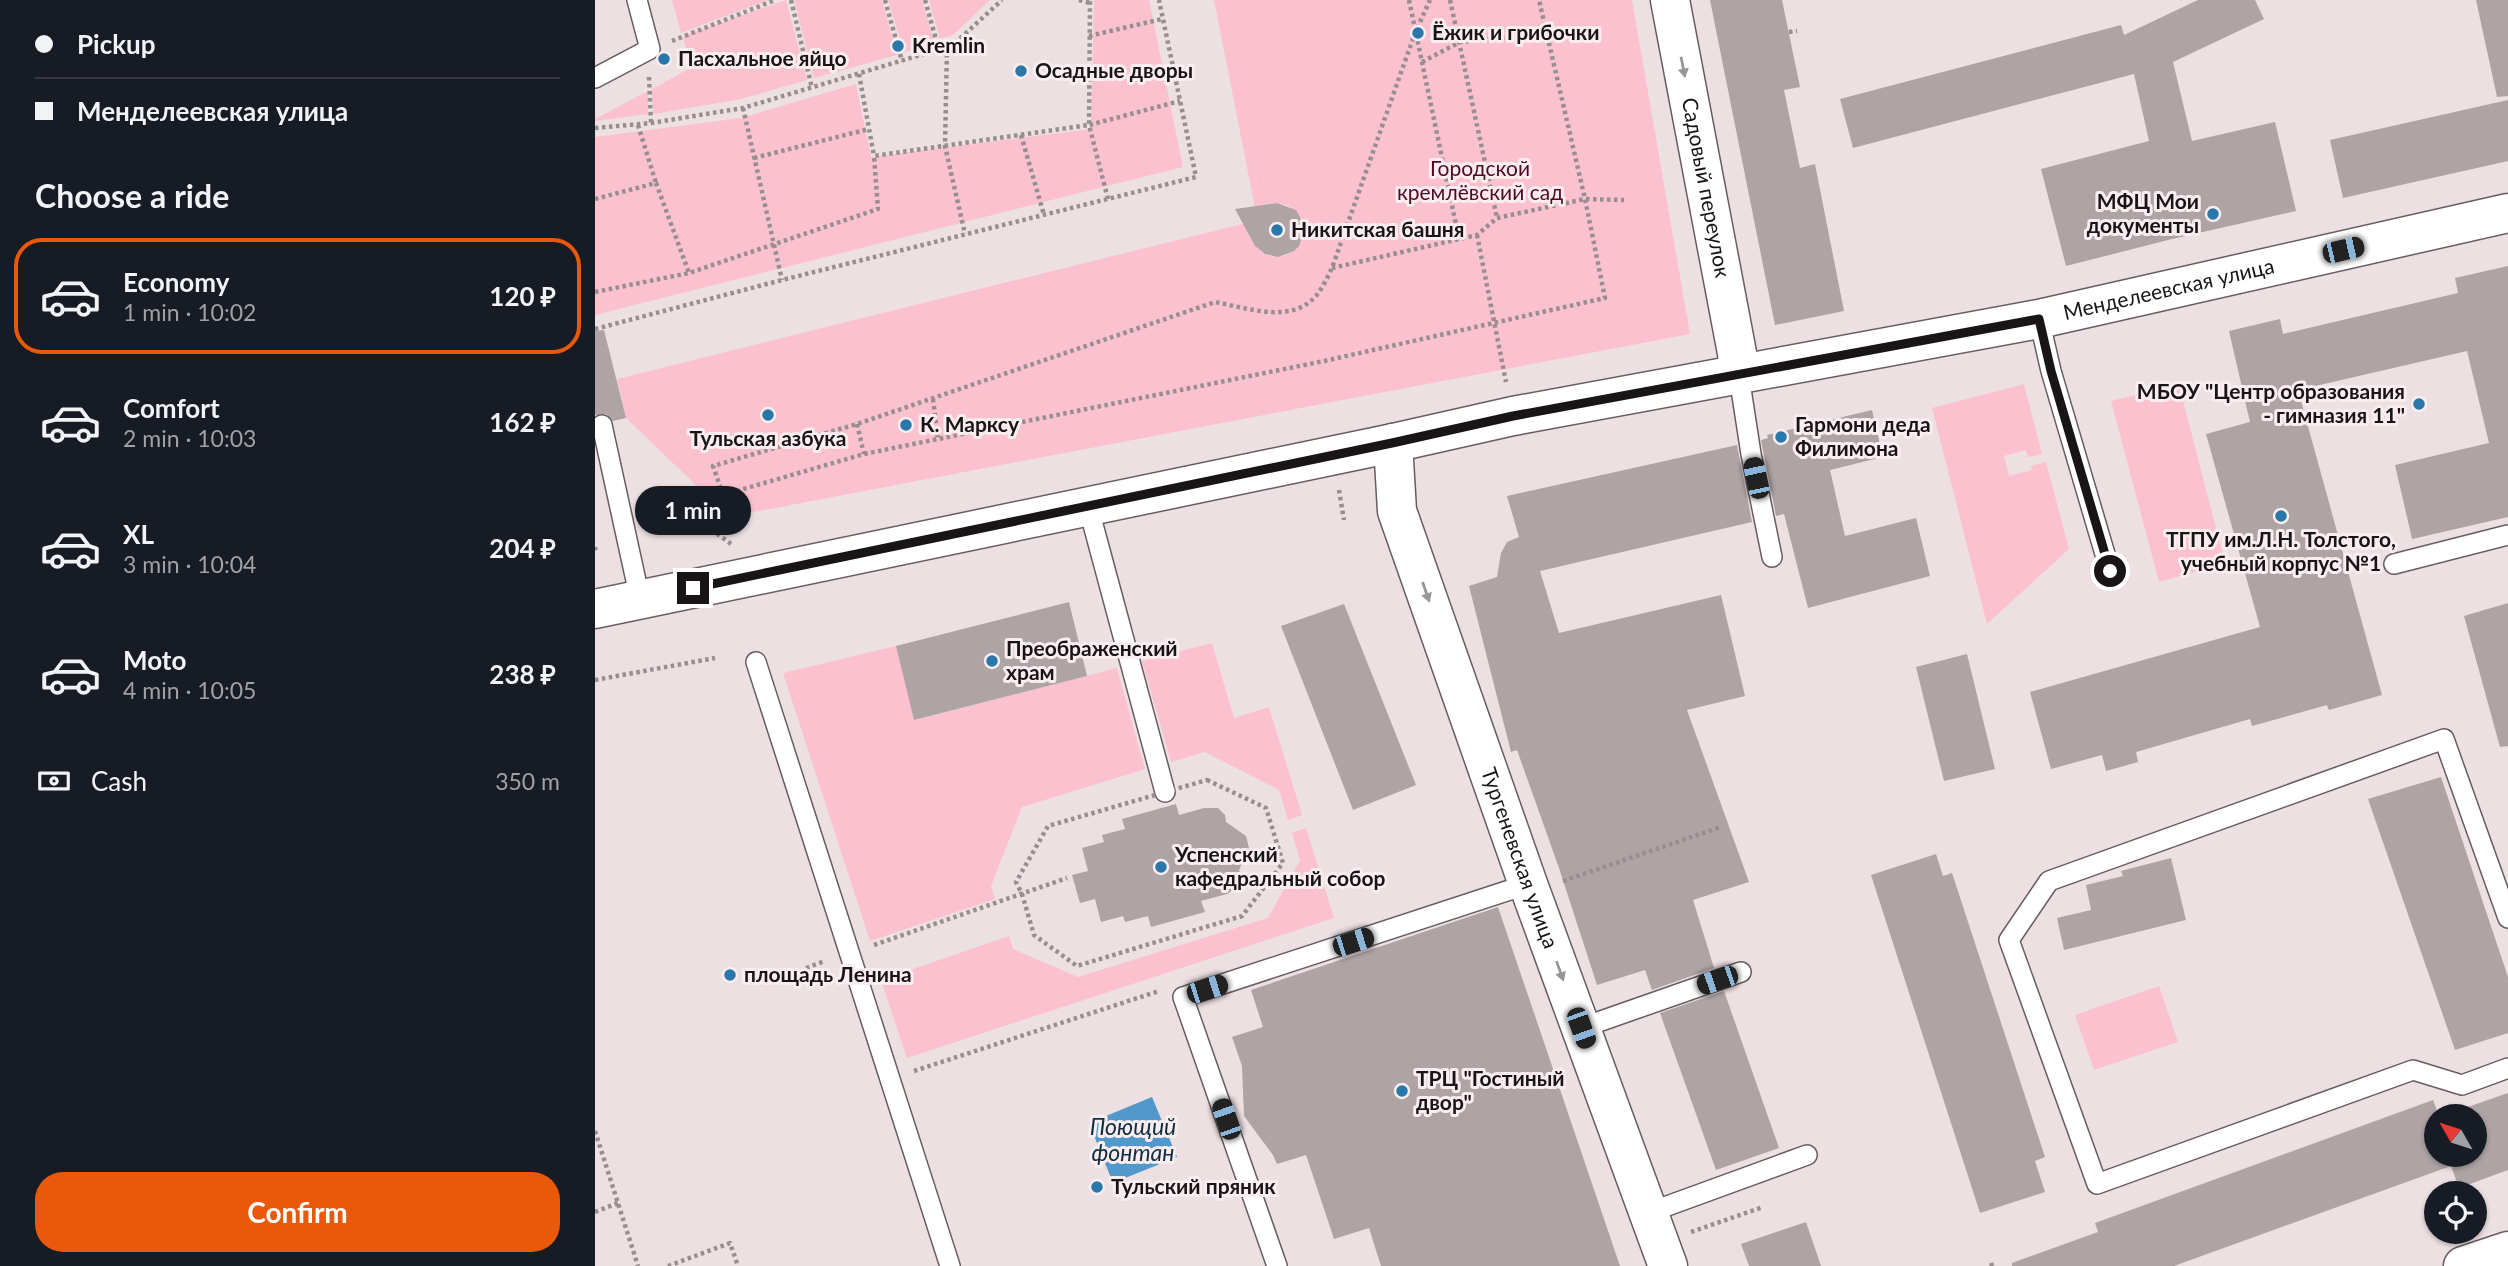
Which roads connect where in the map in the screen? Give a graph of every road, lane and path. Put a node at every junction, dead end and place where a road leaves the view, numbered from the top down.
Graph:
1 (637, 0) edge
2 (775, 0) edge
3 (791, 0) edge
4 (885, 0) edge
5 (925, 0) edge
6 (1002, 0) edge
7 (1079, 0) edge
8 (1159, 0) edge
9 (1409, 0) edge
10 (1430, 0) edge
11 (1450, 0) edge
12 (1539, 0) edge
13 (1670, 0) edge
14 (1090, 2) edge
15 (1162, 19) junction
16 (1797, 31) dead end
17 (1789, 32) dead end
18 (1415, 33) junction
19 (1547, 34) junction
20 (1089, 36) junction
21 (1460, 42) junction
22 (947, 47) junction
23 (650, 49) junction
24 (939, 50) junction
25 (902, 61) junction
26 (1422, 62) junction
27 (859, 74) junction
28 (595, 78) edge
29 (812, 88) junction
30 (1180, 101) junction
31 (743, 108) junction
32 (651, 123) junction
33 (638, 125) junction
34 (1089, 125) junction
35 (595, 128) edge
36 (869, 130) junction
37 (1021, 135) junction
38 (945, 146) junction
39 (874, 156) junction
40 (754, 158) junction
41 (656, 184) junction
42 (595, 199) edge
43 (1108, 199) junction
44 (1585, 199) junction
45 (1624, 200) dead end
46 (2508, 213) edge
47 (1044, 215) junction
48 (1497, 218) junction
49 (965, 234) junction
50 (1476, 235) junction
51 (1459, 239) junction
52 (774, 244) junction
53 (1332, 268) junction
54 (689, 273) junction
55 (782, 280) junction
56 (595, 292) edge
57 (2039, 319) junction
58 (1495, 324) junction
59 (595, 329) edge
60 (1739, 376) junction
61 (1507, 386) dead end
62 (933, 399) junction
63 (857, 424) junction
64 (602, 425) dead end
65 (937, 440) junction
66 (1392, 443) junction
67 (864, 454) junction
68 (723, 495) junction
69 (1088, 506) junction
70 (2508, 535) edge
71 (736, 548) dead end
72 (1772, 557) dead end
73 (2394, 564) dead end
74 (2110, 571) dead end
75 (641, 599) junction
76 (595, 609) edge
77 (715, 658) dead end
78 (756, 662) dead end
79 (595, 680) edge
80 (1165, 792) junction
81 (1721, 827) dead end
82 (1067, 878) dead end
83 (1540, 884) junction
84 (1022, 894) junction
85 (2508, 918) edge
86 (850, 952) junction
87 (806, 968) dead end
88 (1741, 972) dead end
89 (1581, 1028) junction
90 (2508, 1068) edge
91 (595, 1131) edge
92 (1807, 1155) dead end
93 (618, 1203) junction
94 (1763, 1207) dead end
95 (595, 1212) edge
96 (1648, 1213) junction
97 (1674, 1251) edge
98 (2508, 1251) edge
99 (638, 1266) edge
100 (668, 1266) edge
101 (738, 1266) edge
102 (950, 1266) edge
103 (1277, 1266) edge
104 (2463, 1266) edge

1 - 23 lane
2 - 23 path
3 - 29 path
4 - 25 path
5 - 24 path
6 - 22 path
7 - 14 path
8 - 15 path
9 - 18 path
10 - 18 path
11 - 21 path
12 - 19 path
13 -> 60 street, Садовый переулок
14 - 20 path
15 - 20 path
15 - 30 path
16 - 17 path
18 - 26 path
18 - 53 path
19 - 21 path
19 - 44 path
20 - 34 path
21 - 26 path
21 - 48 path
22 - 24 path
22 - 38 path
23 - 28 lane
23 - 32 path
24 - 25 path
25 - 27 path
26 - 51 path
27 - 29 path
27 - 36 path
29 - 31 path
30 - 34 path
30 - 43 path
31 - 32 path
31 - 40 path
32 - 33 path
33 - 35 path
33 - 41 path
34 - 37 path
34 - 43 path
36 - 39 path
36 - 40 path
37 - 38 path
37 - 47 path
38 - 39 path
38 - 49 path
39 - 52 path
40 - 52 path
41 - 42 path
41 - 54 path
43 - 47 path
44 - 45 path
44 - 48 path
44 - 58 path
46 - 57 street, Менделеевская улица
47 - 49 path
48 - 50 path
49 - 55 path
50 - 51 path
50 - 58 path
51 - 53 path
52 - 54 path
52 - 55 path
53 - 62 path
54 - 56 path
55 - 59 path
57 - 60 street, Менделеевская улица
57 - 74 lane
58 - 61 path
58 - 65 path
60 - 66 street, Менделеевская улица
60 - 72 lane
62 - 63 path
62 - 65 path
63 - 67 path
63 - 68 path
64 - 75 lane
65 - 67 path
66 - 69 street, Менделеевская улица
66 -> 83 street, Тургеневская улица
67 - 68 path
68 - 71 path
69 - 75 street, Менделеевская улица
69 - 80 lane
70 - 73 lane
75 - 76 street, Менделеевская улица
77 - 79 path
78 - 86 lane
80 - 84 path
80 - 84 path
81 - 83 path
82 - 84 path
83 -> 89 street, Тургеневская улица
83 - 103 lane
84 - 86 path
85 - 90 lane
86 - 87 path
86 - 102 lane
88 - 89 lane
89 - 96 street, Тургеневская улица
91 - 93 path
92 - 96 lane
93 - 95 path
93 - 99 path
94 - 97 path
96 - 97 street, Тургеневская улица
98 - 104 street
100 - 101 path

